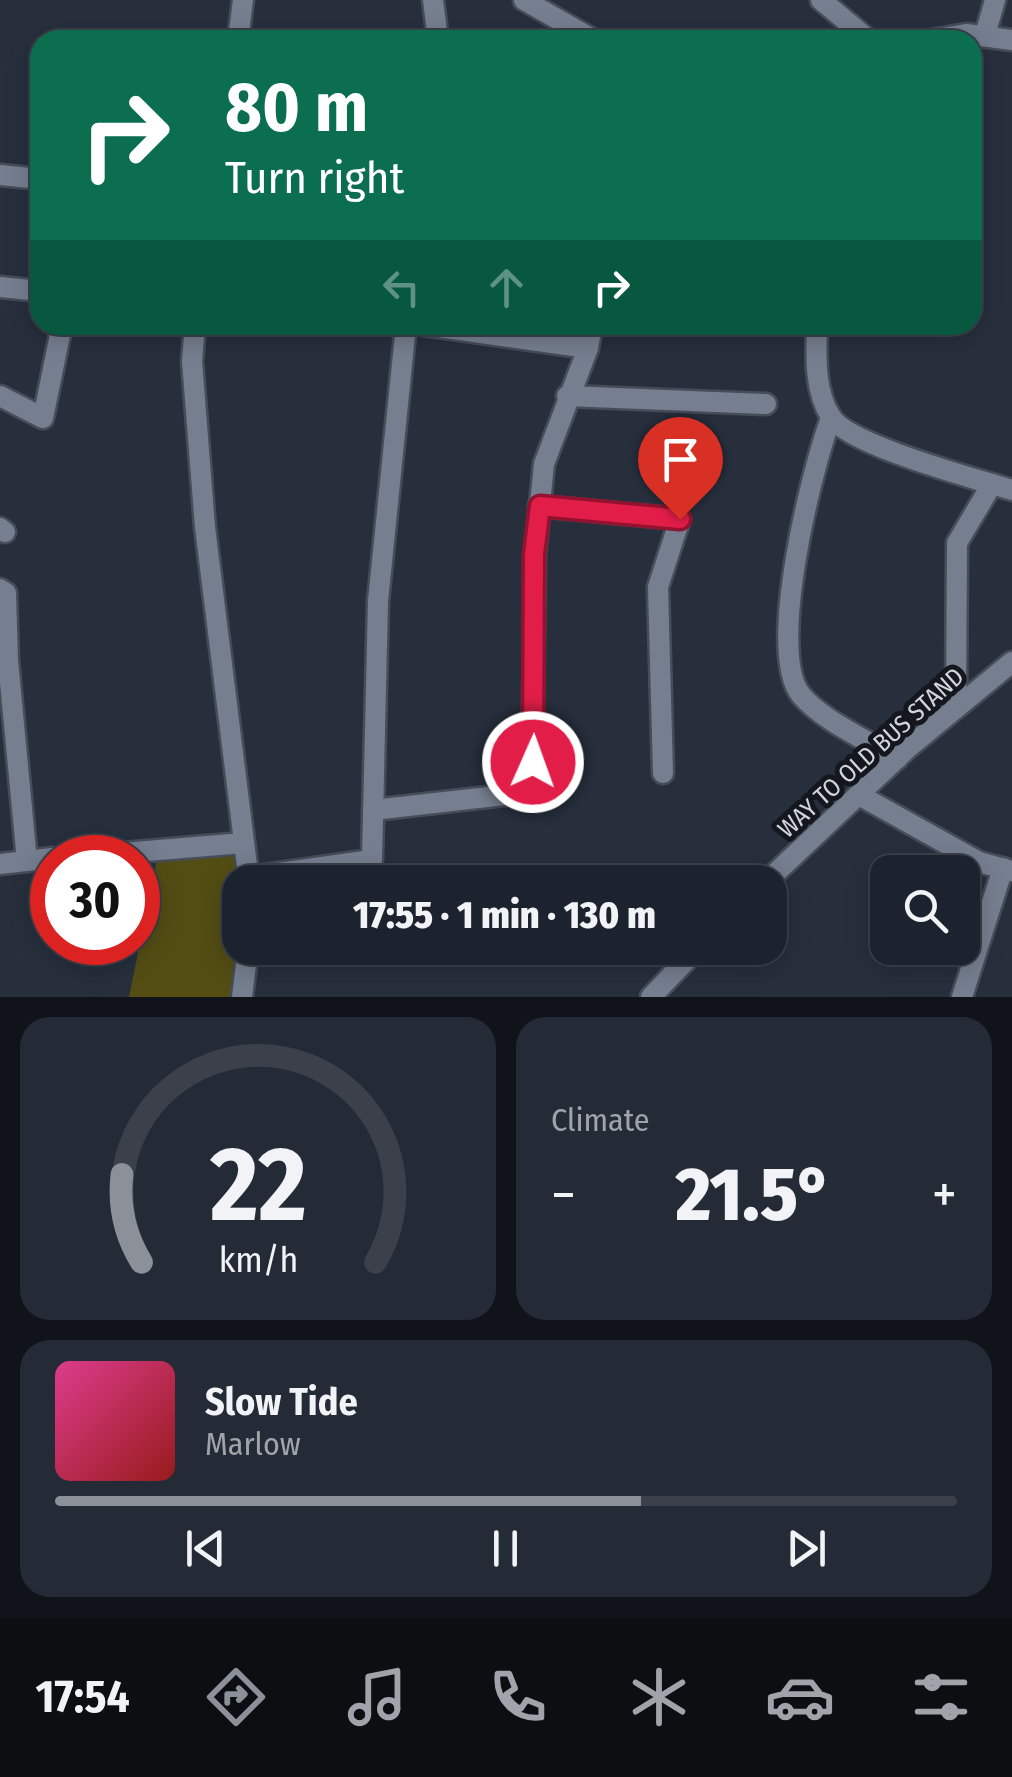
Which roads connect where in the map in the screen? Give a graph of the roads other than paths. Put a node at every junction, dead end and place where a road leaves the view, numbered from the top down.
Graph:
1 (243, 0) edge
2 (433, 0) edge
3 (524, 0) edge
4 (822, 0) edge
5 (994, 0) edge
6 (239, 30) edge
7 (437, 30) edge
8 (576, 30) edge
9 (856, 30) edge
10 (982, 35) edge
11 (985, 35) junction
12 (1012, 40) edge
13 (0, 175) edge
14 (30, 177) edge
15 (0, 288) edge
16 (30, 290) edge
17 (60, 335) edge
18 (193, 335) edge
19 (405, 335) edge
20 (535, 335) edge
21 (590, 335) edge
22 (817, 335) edge
23 (588, 348) junction
24 (0, 396) edge
25 (567, 396) junction
26 (766, 404) dead end
27 (830, 418) junction
28 (1002, 487) edge
29 (540, 506) junction
30 (0, 588) edge
31 (1012, 662) edge
32 (956, 706) junction
33 (897, 758) junction
34 (662, 773) dead end
35 (859, 795) junction
36 (374, 810) junction
37 (244, 843) junction
38 (160, 850) edge
39 (28, 861) joint
40 (0, 864) edge
41 (247, 865) edge
42 (341, 865) edge
43 (784, 865) edge
44 (1007, 870) edge
45 (246, 965) edge
46 (682, 965) edge
47 (242, 997) edge
48 (651, 997) edge
49 (962, 997) edge

1 - 6 street
2 - 7 street
3 - 8 street
4 - 9 street
5 - 11 street
10 - 11 street
11 - 12 street
13 - 14 street
15 - 16 street
17 - 24 street
18 - 37 street
19 - 36 street
20 - 23 street
21 - 23 street
22 - 27 street
23 - 25 street
25 - 26 street
25 - 29 street
27 - 28 street
27 - 33 street
28 - 32 street
29 - 34 street
29 - 36 street
30 - 39 street
31 - 32 street, WAY TO OLD BUS STAND
32 - 33 street, WAY TO OLD BUS STAND
33 - 35 street, WAY TO OLD BUS STAND
35 - 43 street, WAY TO OLD BUS STAND
35 - 44 street
36 - 42 street
37 - 38 street
37 - 41 street
39 - 40 street
44 - 49 street
45 - 47 street
46 - 48 street

